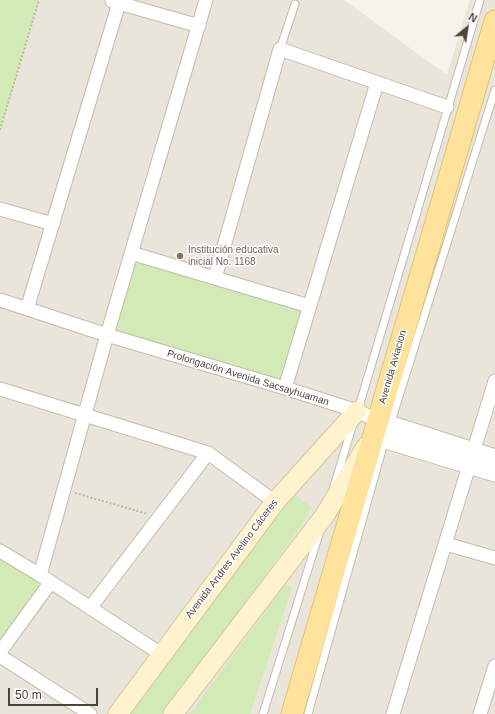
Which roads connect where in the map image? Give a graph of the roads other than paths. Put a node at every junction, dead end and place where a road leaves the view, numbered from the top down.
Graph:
1 (206, 0) edge
2 (480, 0) edge
3 (115, 1) edge
4 (295, 4) dead end
5 (495, 20) edge
6 (199, 26) junction
7 (280, 49) junction
8 (377, 83) junction
9 (495, 90) edge
10 (447, 107) junction
11 (0, 209) edge
12 (53, 224) junction
13 (131, 253) junction
14 (215, 278) junction
15 (0, 300) edge
16 (309, 306) junction
17 (28, 309) junction
18 (107, 335) junction
19 (495, 381) edge
20 (285, 388) junction
21 (0, 389) edge
22 (357, 412) junction
23 (84, 415) junction
24 (381, 430) junction
25 (208, 453) junction
26 (495, 458) edge
27 (472, 459) junction
28 (495, 473) edge
29 (275, 502) junction
30 (325, 515) junction
31 (446, 544) junction
32 (0, 551) edge
33 (495, 558) edge
34 (45, 579) junction
35 (90, 608) junction
36 (0, 652) edge
37 (161, 654) junction
38 (0, 656) edge
39 (495, 666) edge
40 (90, 714) edge
41 (118, 714) edge
42 (173, 714) edge
43 (263, 714) edge
44 (292, 714) edge
45 (308, 714) edge
46 (393, 714) edge
47 (480, 714) edge

1 - 6 street
2 - 10 lane
3 - 6 street
3 - 12 street
4 - 7 lane
5 - 24 main road, Avenida Aviacion
6 - 13 street
7 - 8 street
7 - 14 street
8 - 10 street
8 - 16 street
9 - 24 lane
10 - 22 lane
11 - 12 street
12 - 17 street
13 - 14 street
13 - 18 street
14 - 16 street
15 - 17 street, Prolongación Avenida Sacsayhuaman
16 - 20 street
17 - 18 street, Prolongación Avenida Sacsayhuaman
18 - 20 street, Prolongación Avenida Sacsayhuaman
18 - 23 street
19 - 27 street
20 - 22 street, Prolongación Avenida Sacsayhuaman
21 - 23 street
22 - 24 street, Prolongación Avenida Sacsayhuaman
22 - 29 main road, Avenida Andres Avelino Cáceres
22 - 30 lane
23 - 25 street
23 - 34 street
24 - 27 street, Prolongación Avenida Sacsayhuaman
24 - 30 main road
24 - 44 main road, Avenida Aviacion
24 - 45 lane
25 - 29 street
25 - 35 street
26 - 27 street, Prolongación Avenida Sacsayhuaman
27 - 28 street, Prolongación Avenida Sacsayhuaman
27 - 31 street
29 - 37 main road, Avenida Andres Avelino Cáceres
30 - 42 main road
30 - 43 lane
31 - 33 street
31 - 46 street
32 - 34 street
34 - 35 street
34 - 36 street
35 - 37 street
37 - 41 main road, Avenida Andres Avelino Cáceres
38 - 40 street
39 - 47 street

